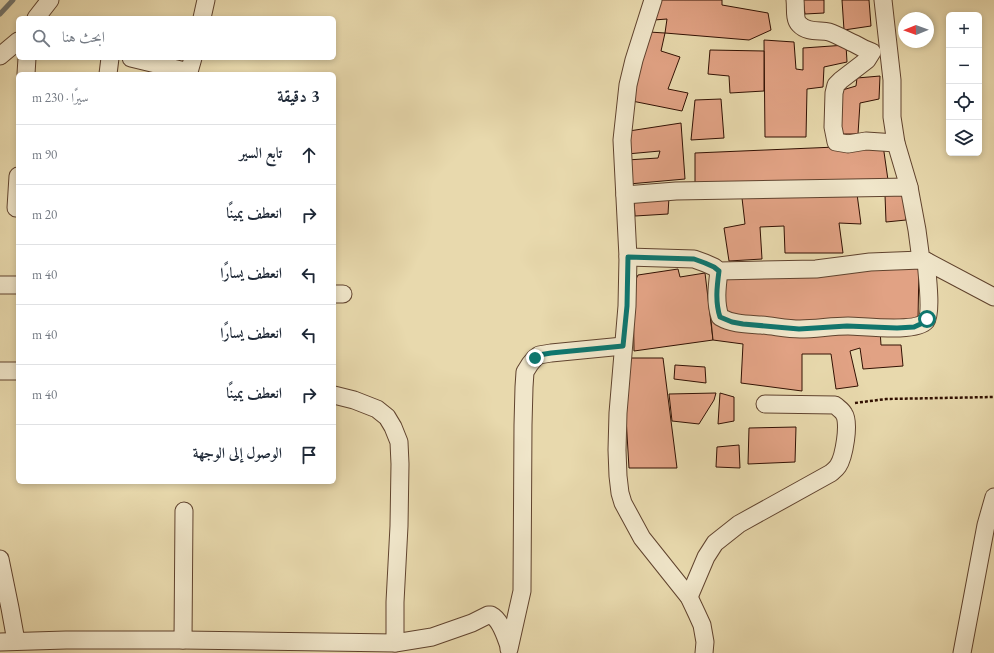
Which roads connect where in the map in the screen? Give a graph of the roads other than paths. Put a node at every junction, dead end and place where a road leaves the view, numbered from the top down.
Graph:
1 (50, 0) edge
2 (206, 0) edge
3 (653, 0) edge
4 (796, 0) edge
5 (883, 0) edge
6 (38, 16) edge
7 (202, 16) edge
8 (16, 43) edge
9 (890, 50) junction
10 (872, 52) junction
11 (0, 56) edge
12 (27, 60) edge
13 (110, 60) edge
14 (142, 60) edge
15 (192, 69) edge
16 (26, 72) edge
17 (108, 72) edge
18 (896, 143) junction
19 (16, 185) edge
20 (909, 187) junction
21 (625, 194) junction
22 (11, 208) edge
23 (628, 257) junction
24 (923, 261) junction
25 (719, 271) junction
26 (0, 285) edge
27 (16, 285) edge
28 (994, 297) edge
29 (623, 346) junction
30 (0, 371) edge
31 (16, 371) edge
32 (336, 396) edge
33 (765, 404) dead end
34 (994, 497) edge
35 (184, 511) dead end
36 (0, 559) edge
37 (689, 597) junction
38 (183, 640) junction
39 (8, 642) edge
40 (395, 643) junction
41 (67, 646) edge
42 (509, 650) edge
43 (704, 653) edge
44 (962, 653) edge

1 - 6 street
2 - 7 street
3 - 21 street
4 - 10 street
5 - 9 street
8 - 11 street
9 - 10 street
9 - 18 street
10 - 18 street
12 - 16 street
13 - 17 street
14 - 15 street
18 - 20 street
19 - 22 street
20 - 21 street
20 - 24 street
21 - 23 street
23 - 25 street
23 - 29 street
24 - 25 street
24 - 25 street
24 - 28 street
26 - 27 street
29 - 37 street
29 - 42 street
30 - 31 street
32 - 40 street
33 - 37 street
34 - 44 street
35 - 38 street
36 - 39 street
37 - 43 street
38 - 40 street
38 - 41 street
39 - 41 street
40 - 42 street

